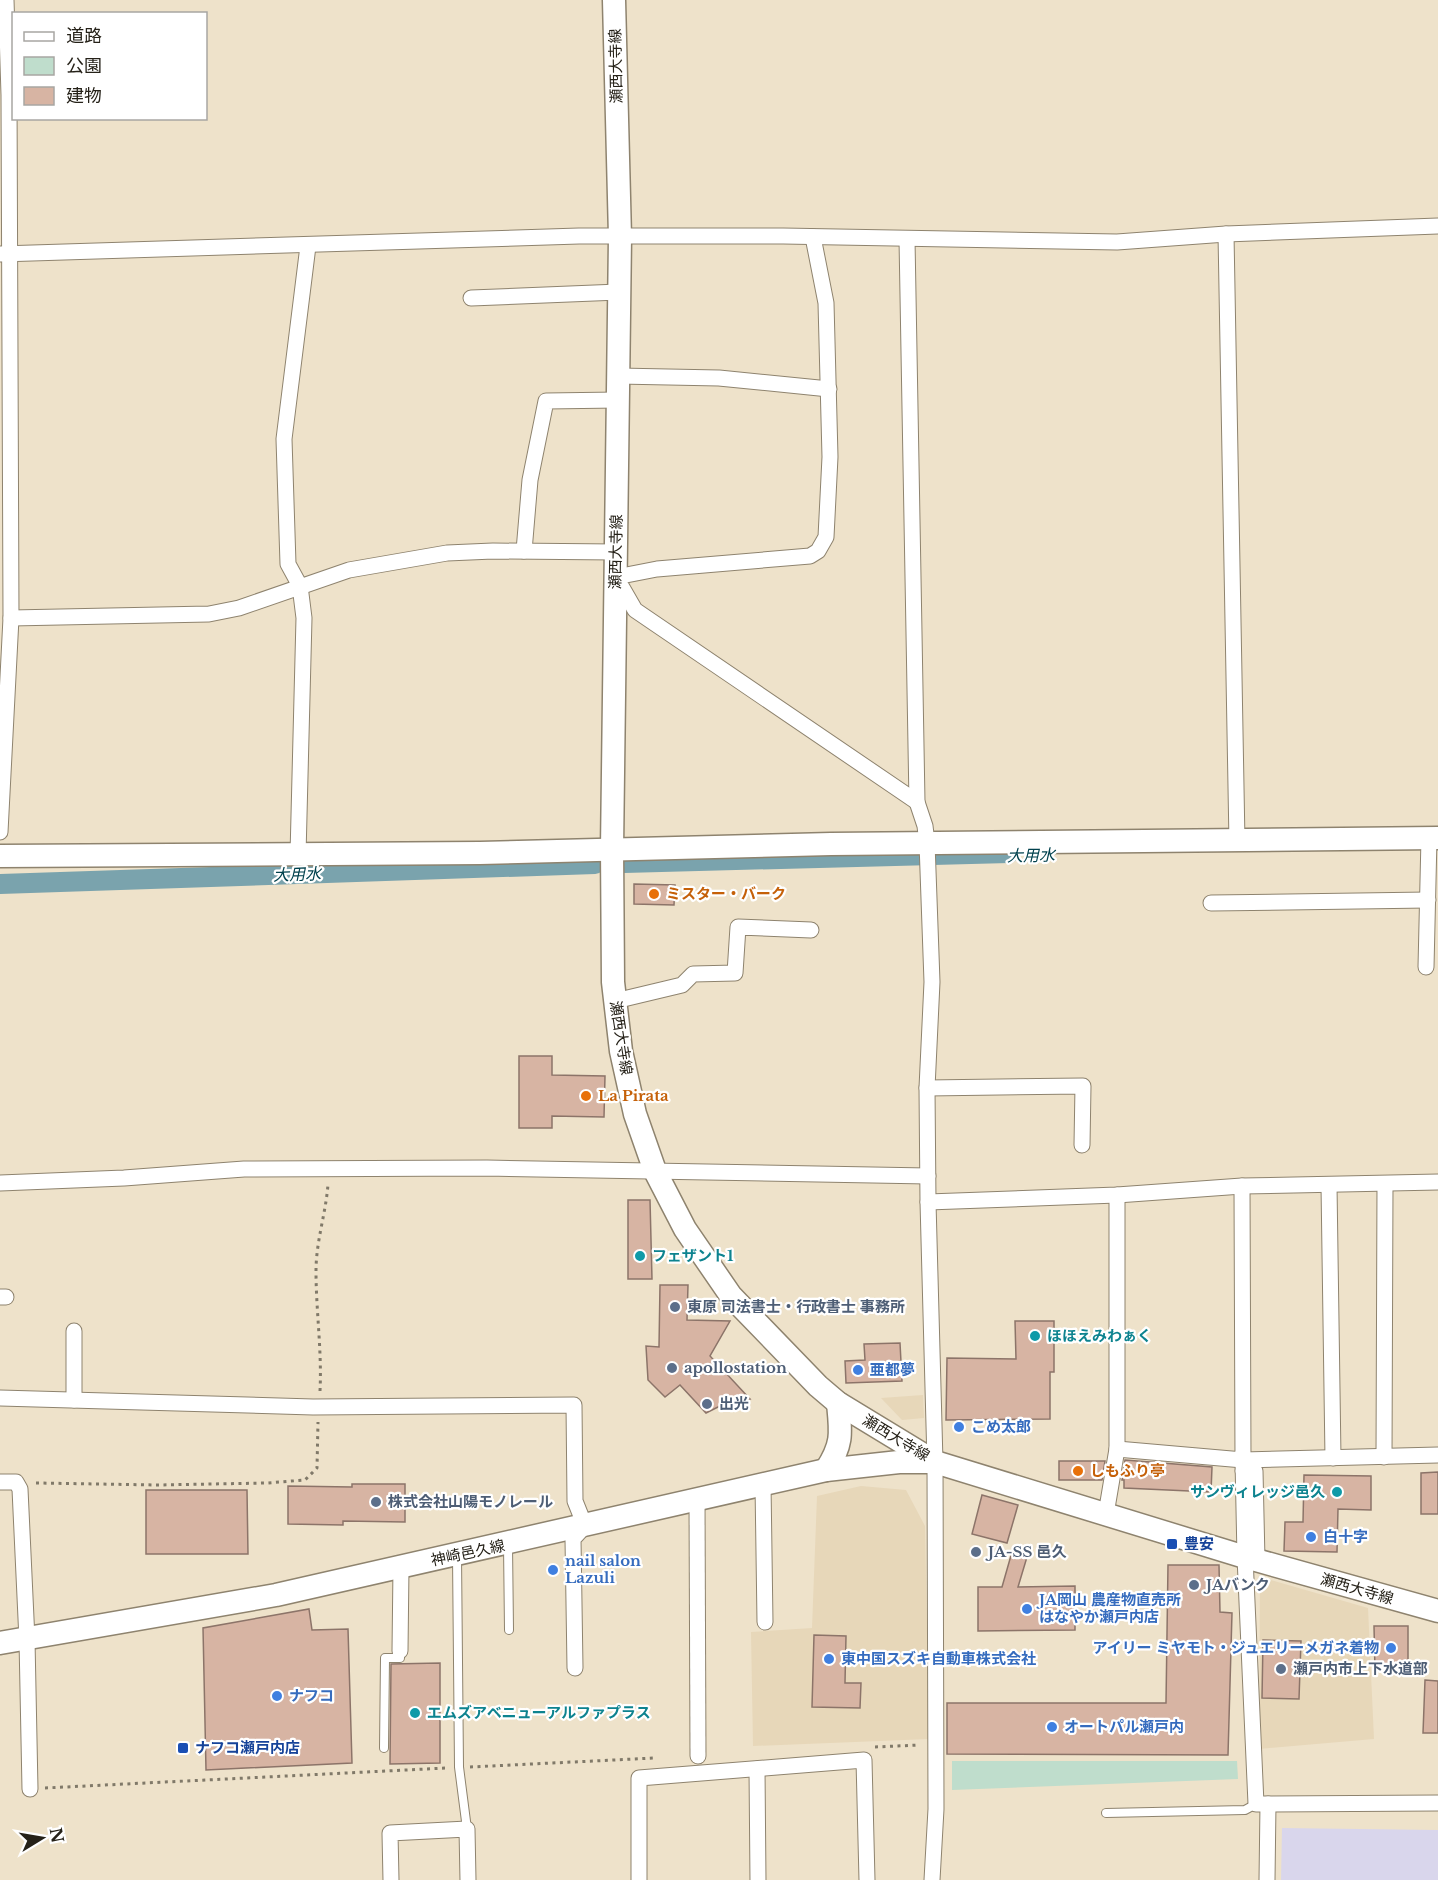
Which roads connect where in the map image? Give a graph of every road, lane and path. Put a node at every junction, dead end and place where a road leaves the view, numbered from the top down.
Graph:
1 (6, 0) edge
2 (614, 0) edge
3 (1438, 226) edge
4 (1226, 234) junction
5 (620, 237) junction
6 (813, 237) junction
7 (907, 238) junction
8 (308, 246) junction
9 (5, 254) edge
10 (619, 292) junction
11 (471, 298) dead end
12 (618, 376) junction
13 (829, 389) junction
14 (618, 400) junction
15 (524, 551) junction
16 (616, 552) junction
17 (616, 577) junction
18 (5, 583) edge
19 (300, 586) junction
20 (11, 618) junction
21 (917, 802) junction
22 (0, 832) edge
23 (1237, 842) junction
24 (1431, 842) edge
25 (927, 843) junction
26 (612, 849) junction
27 (298, 855) junction
28 (0, 856) edge
29 (1211, 903) dead end
30 (1431, 908) edge
31 (811, 930) dead end
32 (1426, 967) dead end
33 (615, 1001) junction
34 (927, 1088) junction
35 (1082, 1146) dead end
36 (655, 1171) junction
37 (928, 1176) junction
38 (1438, 1182) edge
39 (0, 1183) edge
40 (1385, 1184) junction
41 (1329, 1185) junction
42 (1242, 1186) junction
43 (1117, 1195) junction
44 (928, 1202) junction
45 (74, 1331) dead end
46 (0, 1398) edge
47 (74, 1400) junction
48 (838, 1403) junction
49 (881, 1429) junction
50 (1117, 1449) junction
51 (1438, 1455) edge
52 (1384, 1457) junction
53 (1334, 1458) junction
54 (935, 1462) junction
55 (881, 1464) junction
56 (1243, 1465) junction
57 (826, 1470) junction
58 (0, 1482) edge
59 (763, 1484) junction
60 (697, 1500) junction
61 (1106, 1515) junction
62 (585, 1526) junction
63 (508, 1544) junction
64 (457, 1555) junction
65 (1251, 1559) junction
66 (401, 1568) junction
67 (1438, 1611) edge
68 (765, 1622) dead end
69 (509, 1630) dead end
70 (27, 1640) junction
71 (0, 1643) edge
72 (400, 1651) joint
73 (575, 1668) dead end
74 (936, 1744) junction
75 (384, 1748) dead end
76 (864, 1748) dead end
77 (698, 1756) dead end
78 (662, 1758) dead end
79 (459, 1767) junction
80 (757, 1768) junction
81 (30, 1789) joint
82 (1438, 1803) edge
83 (1262, 1804) junction
84 (1106, 1813) dead end
85 (467, 1829) junction
86 (391, 1880) edge
87 (468, 1880) edge
88 (639, 1880) edge
89 (758, 1880) edge
90 (867, 1880) edge
91 (932, 1880) edge
92 (1267, 1880) edge

1 - 9 street
2 - 5 main road, 瀬西大寺線
3 - 4 street
4 - 7 street
4 - 23 street
5 - 6 street
5 - 8 street
5 - 10 main road, 瀬西大寺線
6 - 7 street
6 - 13 street
7 - 21 street
8 - 9 street
8 - 19 street
9 - 18 street
10 - 11 street
10 - 12 main road, 瀬西大寺線
12 - 13 street
12 - 14 main road, 瀬西大寺線
13 - 17 street
14 - 15 street
14 - 16 main road, 瀬西大寺線
15 - 16 street
15 - 19 street
16 - 17 main road, 瀬西大寺線
17 - 21 street
17 - 26 main road, 瀬西大寺線
18 - 20 street
19 - 20 street
19 - 27 street
20 - 22 street
21 - 25 street
23 - 24 main road
23 - 25 main road
24 - 30 street
25 - 26 main road
25 - 34 street
26 - 27 main road
26 - 33 main road, 瀬西大寺線
27 - 28 main road
29 - 30 street
30 - 32 street
31 - 33 street
33 - 36 main road, 瀬西大寺線
34 - 35 street
34 - 37 street
36 - 37 street
36 - 39 street
36 - 48 main road, 瀬西大寺線
37 - 44 street
38 - 40 street
40 - 41 street
40 - 52 street
41 - 42 street
41 - 53 street
42 - 43 street
42 - 56 street
43 - 44 street
43 - 50 street
44 - 54 street
45 - 47 street
46 - 47 street
47 - 62 street
48 - 49 main road, 瀬西大寺線
48 - 57 main road
49 - 54 main road, 瀬西大寺線
49 - 55 main road
50 - 56 street
50 - 61 street
51 - 52 street
52 - 53 street
53 - 56 street
54 - 55 main road, 神崎邑久線
54 - 61 main road, 瀬西大寺線
54 - 74 street
55 - 57 main road, 神崎邑久線
56 - 65 street
57 - 59 main road, 神崎邑久線
58 - 70 street
59 - 60 main road, 神崎邑久線
59 - 68 street
60 - 62 main road, 神崎邑久線
60 - 77 street
61 - 65 main road, 瀬西大寺線
62 - 63 main road, 神崎邑久線
62 - 73 street
63 - 64 main road, 神崎邑久線
63 - 69 lane
64 - 66 main road, 神崎邑久線
64 - 79 lane
65 - 67 main road, 瀬西大寺線
65 - 83 street
66 - 70 main road, 神崎邑久線
66 - 72 street
70 - 71 main road, 神崎邑久線
70 - 81 street
72 - 75 lane
74 - 76 path
74 - 91 street
78 - 79 path
79 - 81 path
79 - 85 lane
80 - 88 street
80 - 89 street
80 - 90 street
82 - 83 street
83 - 84 lane
83 - 92 street
85 - 86 street
85 - 87 street

